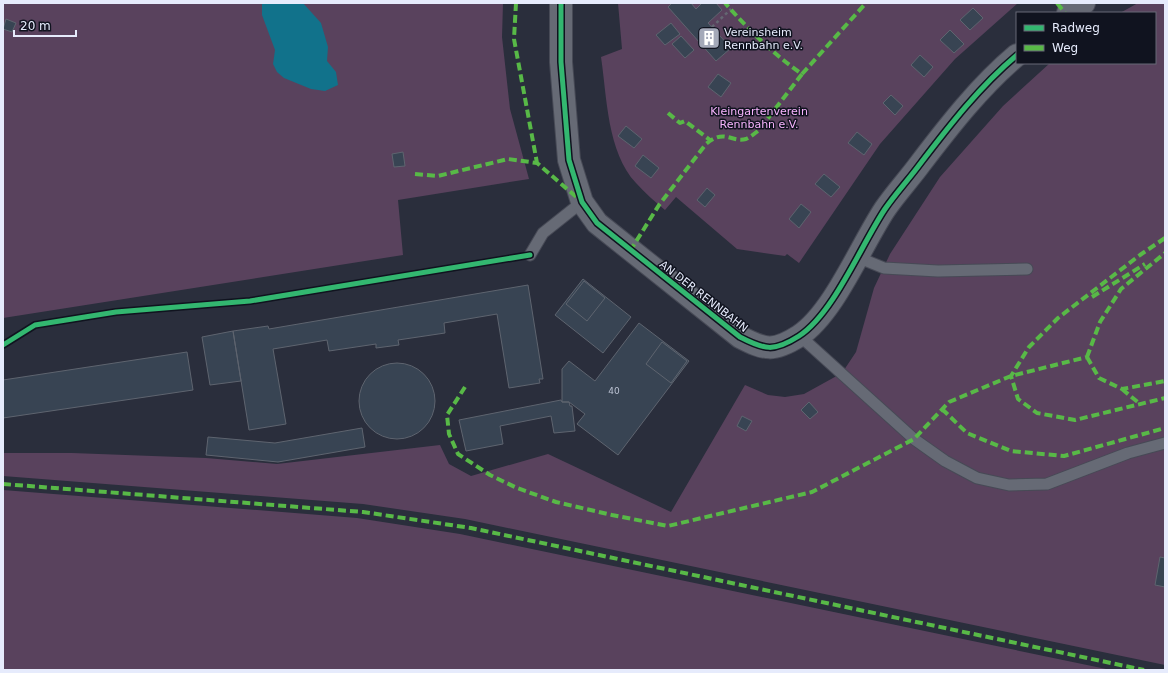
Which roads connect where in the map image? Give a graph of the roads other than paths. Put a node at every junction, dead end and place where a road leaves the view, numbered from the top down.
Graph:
1 (561, 3) edge
2 (1084, 3) edge
3 (1070, 12) edge
4 (1016, 56) edge
5 (582, 202) junction
6 (530, 255) dead end
7 (857, 256) junction
8 (1027, 269) dead end
9 (800, 336) junction
10 (1165, 443) edge

1 - 5 street, AN DER RENNBAHN
2 - 3 street
4 - 7 street, AN DER RENNBAHN
5 - 6 lane
5 - 9 street, AN DER RENNBAHN
7 - 8 lane
7 - 9 street, AN DER RENNBAHN
9 - 10 lane

